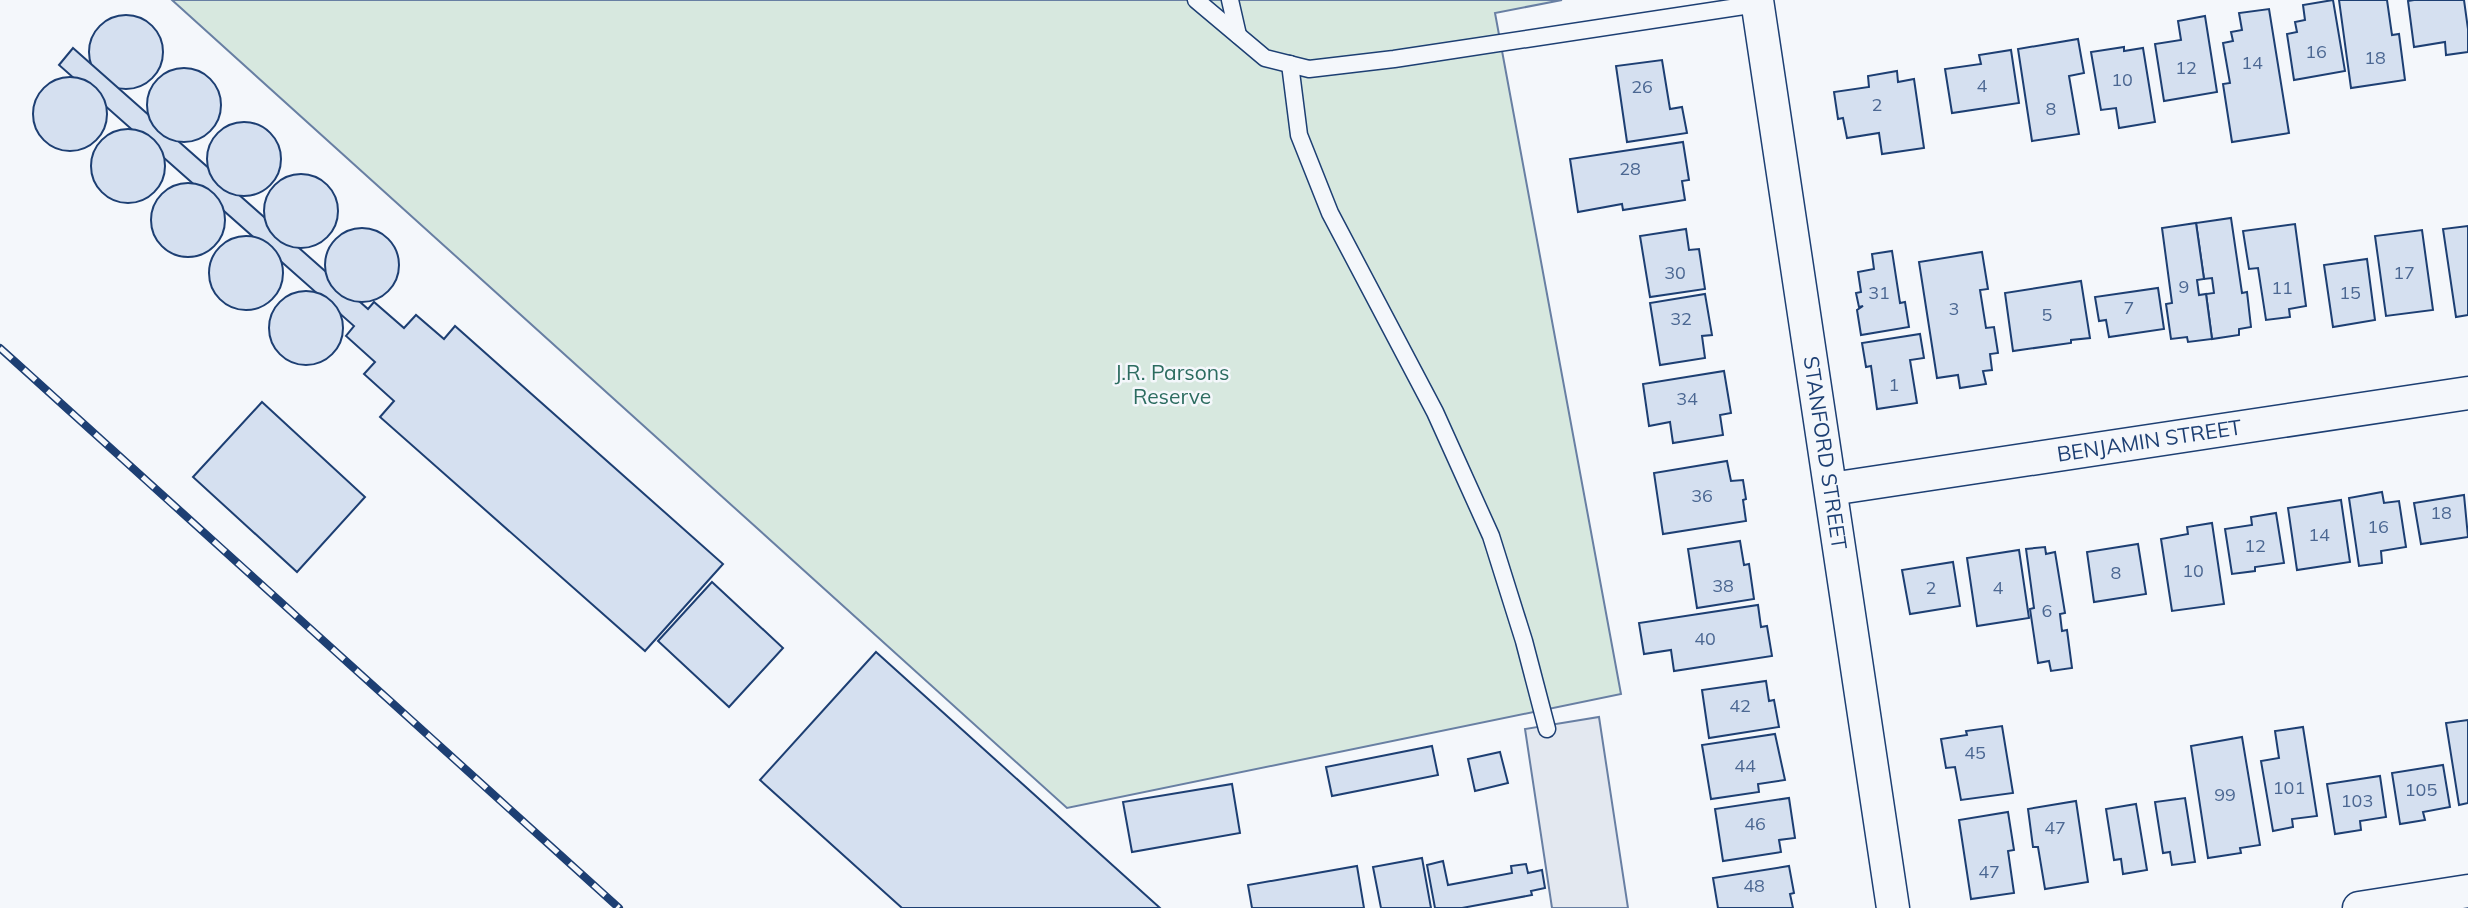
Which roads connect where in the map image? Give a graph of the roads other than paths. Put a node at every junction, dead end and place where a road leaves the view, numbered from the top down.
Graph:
1 (1196, 0) edge
2 (1230, 0) edge
3 (1766, 1) edge
4 (1238, 35) junction
5 (1290, 64) junction
6 (2468, 393) edge
7 (1831, 489) junction
8 (1548, 729) dead end
9 (2468, 891) edge
10 (1893, 908) edge
11 (2359, 908) edge

1 - 4 lane
2 - 4 lane
3 - 5 lane
3 - 7 street, STANFORD STREET
4 - 5 lane
5 - 8 lane
6 - 7 street, BENJAMIN STREET
7 - 10 street, STANFORD STREET
9 - 11 street

